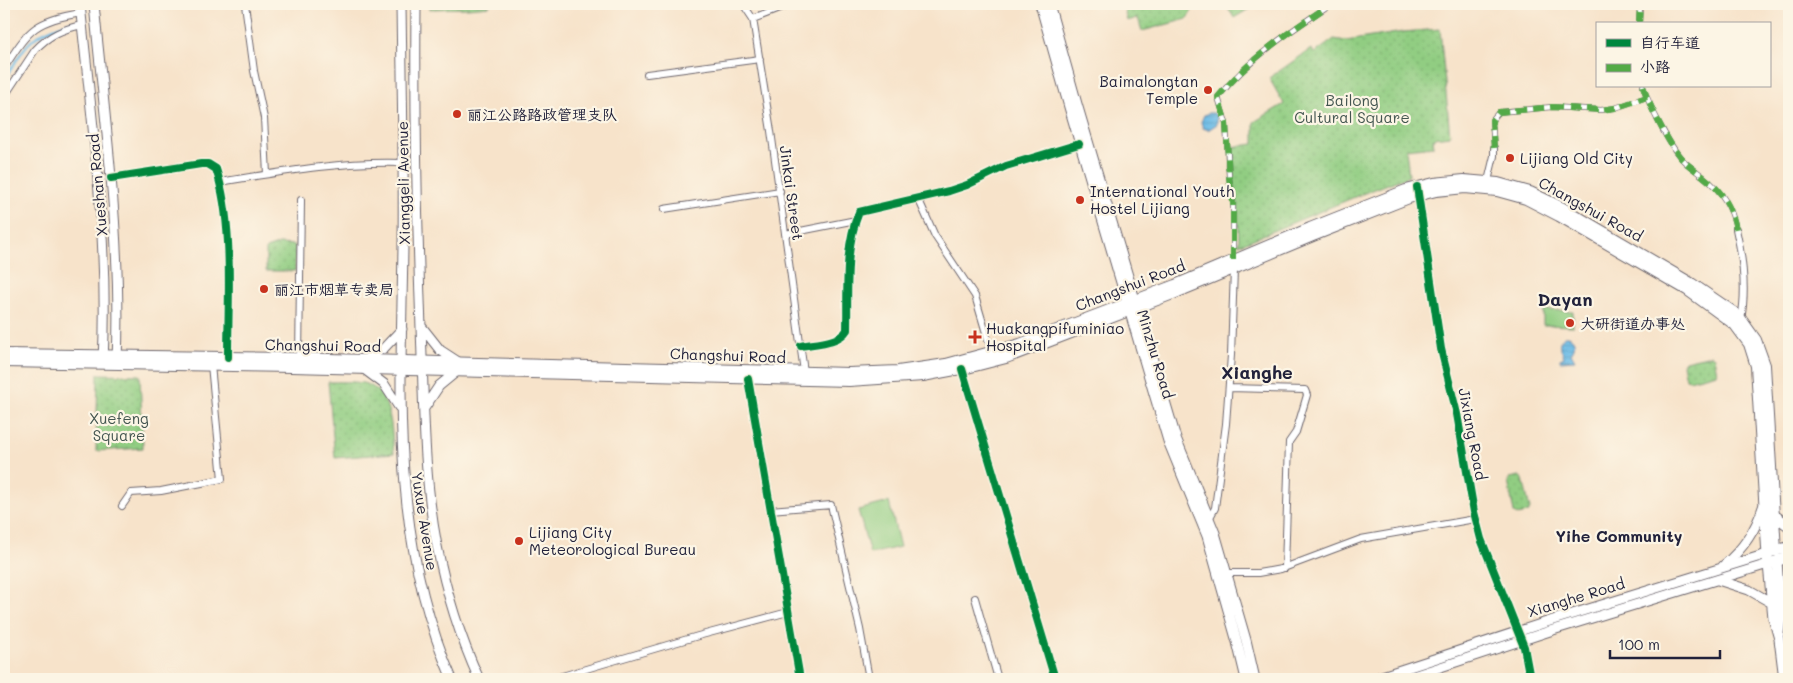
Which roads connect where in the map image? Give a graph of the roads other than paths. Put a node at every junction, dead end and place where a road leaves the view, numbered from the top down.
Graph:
1 (94, 4) edge
2 (245, 4) edge
3 (401, 4) edge
4 (416, 4) edge
5 (743, 4) edge
6 (792, 4) edge
7 (1040, 4) edge
8 (1049, 4) edge
9 (1332, 4) edge
10 (1640, 4) edge
11 (81, 8) edge
12 (753, 19) junction
13 (1639, 22) edge
14 (82, 25) junction
15 (760, 59) junction
16 (4, 68) edge
17 (647, 74) dead end
18 (1644, 88) edge
19 (4, 97) edge
20 (1647, 98) junction
21 (1079, 144) junction
22 (1494, 148) joint
23 (402, 163) junction
24 (267, 174) junction
25 (111, 178) junction
26 (1488, 181) junction
27 (220, 182) junction
28 (780, 191) junction
29 (1418, 191) junction
30 (918, 198) junction
31 (301, 200) dead end
32 (664, 209) dead end
33 (856, 220) junction
34 (1736, 230) joint
35 (786, 234) junction
36 (1233, 264) junction
37 (1132, 306) junction
38 (1741, 319) junction
39 (421, 326) junction
40 (402, 329) junction
41 (801, 346) junction
42 (992, 353) junction
43 (4, 354) edge
44 (228, 357) junction
45 (298, 358) junction
46 (103, 360) junction
47 (117, 360) junction
48 (4, 362) edge
49 (211, 365) junction
50 (364, 365) junction
51 (401, 366) junction
52 (423, 366) junction
53 (458, 367) junction
54 (962, 369) junction
55 (804, 372) junction
56 (748, 379) junction
57 (1229, 388) junction
58 (400, 410) junction
59 (424, 410) junction
60 (1764, 505) junction
61 (122, 506) dead end
62 (770, 510) junction
63 (1774, 515) junction
64 (1209, 519) junction
65 (1475, 519) junction
66 (1789, 526) edge
67 (1789, 547) edge
68 (1772, 557) junction
69 (1789, 557) edge
70 (1284, 568) junction
71 (1721, 568) junction
72 (1227, 573) junction
73 (1715, 580) junction
74 (1789, 584) edge
75 (975, 598) dead end
76 (1776, 604) junction
77 (788, 612) junction
78 (1518, 631) junction
79 (1521, 641) junction
80 (1246, 678) edge
81 (452, 679) edge
82 (478, 679) edge
83 (552, 679) edge
84 (800, 679) edge
85 (869, 679) edge
86 (998, 679) edge
87 (1055, 679) edge
88 (1255, 679) edge
89 (1373, 679) edge
90 (1404, 679) edge
91 (1530, 679) edge
92 (1784, 679) edge

1 - 25 main road, Xueshan Road
2 - 24 street
3 - 23 main road, Xianggeli Avenue
4 - 39 main road, Xianggeli Avenue
5 - 12 street
6 - 12 street
7 - 21 main road, Minzhu Road
8 - 37 main road, Minzhu Road
9 - 36 street
10 - 13 street
11 - 14 main road, Xueshan Road
11 - 16 street
12 - 15 street, Jinkai Street
14 - 19 street
14 - 46 main road, Xueshan Road
15 - 17 street
15 - 28 street, Jinkai Street
18 - 20 street
20 - 22 street
20 - 34 street
21 - 30 street
21 - 37 main road, Minzhu Road
22 - 26 street
23 - 24 street
23 - 40 main road, Xianggeli Avenue
24 - 27 street
25 - 27 street
25 - 47 main road, Xueshan Road
26 - 29 highway, Changshui Road
26 - 38 highway, Changshui Road
27 - 44 street
28 - 32 street
28 - 35 street, Jinkai Street
29 - 36 highway, Changshui Road
29 - 60 highway, Changshui Road
29 - 65 street, Jixiang Road
30 - 33 street
30 - 42 street
31 - 45 street
33 - 35 street
33 - 41 street
34 - 38 street
35 - 41 street, Jinkai Street
36 - 37 highway, Changshui Road
36 - 57 street
37 - 42 highway, Changshui Road
37 - 54 highway, Changshui Road
37 - 64 main road, Minzhu Road
37 - 80 main road, Minzhu Road
38 - 63 highway, Changshui Road
39 - 52 main road, Xianggeli Avenue
39 - 53 main road
40 - 50 main road
40 - 51 main road, Xianggeli Avenue
41 - 55 street, Jinkai Street
42 - 55 highway, Changshui Road
43 - 46 highway, Changshui Road
44 - 45 highway, Changshui Road
44 - 47 highway, Changshui Road
45 - 50 highway, Changshui Road
46 - 47 highway, Changshui Road
46 - 48 highway, Changshui Road
47 - 49 highway, Changshui Road
49 - 50 highway, Changshui Road
49 - 61 street
50 - 51 highway, Changshui Road
50 - 58 main road
51 - 52 highway, Changshui Road
51 - 58 main road, Yuxue Avenue
52 - 53 highway, Changshui Road
52 - 59 main road, Yuxue Avenue
53 - 55 highway, Changshui Road
53 - 56 highway, Changshui Road
53 - 59 main road
54 - 56 highway, Changshui Road
54 - 87 street
56 - 62 street
57 - 64 street
57 - 70 street
58 - 81 main road, Yuxue Avenue
59 - 82 main road, Yuxue Avenue
60 - 68 highway, Changshui Road
60 - 71 main road
62 - 77 street
62 - 85 street
63 - 66 highway
63 - 68 highway, Changshui Road
64 - 72 main road, Minzhu Road
65 - 70 street
65 - 78 street, Jixiang Road
67 - 68 highway, Xianghe Road
68 - 69 highway, Xianghe Road
68 - 71 main road, Xianghe Road
68 - 73 main road, Xianghe Road
68 - 76 main road
70 - 72 street
71 - 78 main road, Xianghe Road
72 - 88 main road, Minzhu Road
73 - 76 main road
73 - 79 main road, Xianghe Road
74 - 76 main road
75 - 86 street
76 - 92 main road
77 - 83 street
77 - 84 street
78 - 79 street, Jixiang Road
78 - 89 main road, Xianghe Road
79 - 90 main road, Xianghe Road
79 - 91 street, Jixiang Road

